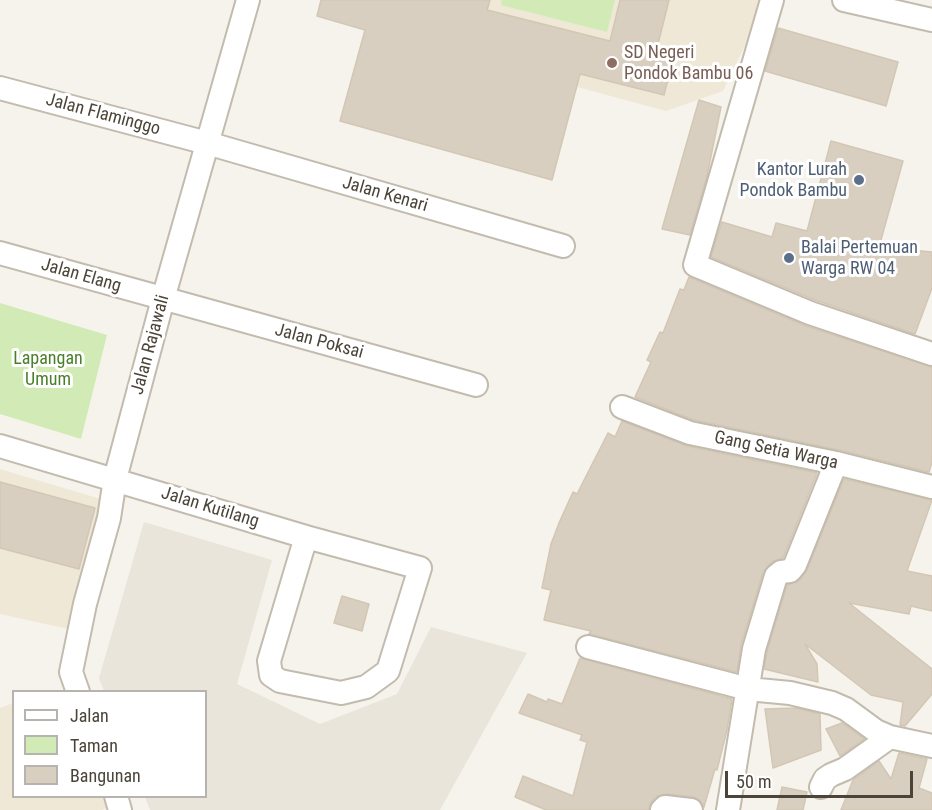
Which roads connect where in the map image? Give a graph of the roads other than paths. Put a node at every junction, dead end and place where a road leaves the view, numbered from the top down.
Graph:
1 (772, 0) edge
2 (844, 0) edge
3 (244, 1) edge
4 (932, 20) edge
5 (0, 87) edge
6 (207, 143) junction
7 (563, 246) dead end
8 (0, 253) edge
9 (163, 299) junction
10 (932, 354) edge
11 (476, 385) dead end
12 (622, 407) dead end
13 (0, 446) edge
14 (836, 463) junction
15 (115, 479) junction
16 (932, 487) edge
17 (306, 537) junction
18 (588, 647) dead end
19 (748, 689) junction
20 (77, 690) edge
21 (890, 737) junction
22 (932, 746) edge
23 (821, 787) dead end
24 (662, 810) edge
25 (691, 810) edge
26 (728, 810) edge

1 - 10 street
2 - 4 street
3 - 6 street, Jalan Rajawali
5 - 6 street, Jalan Flaminggo
6 - 7 street, Jalan Kenari
6 - 9 street, Jalan Rajawali
8 - 9 street, Jalan Elang
9 - 11 street, Jalan Poksai
9 - 15 street, Jalan Rajawali
12 - 14 street, Gang Setia Warga
13 - 15 street, Jalan Kutilang
14 - 16 street, Gang Setia Warga
14 - 19 street
15 - 17 street, Jalan Kutilang
15 - 20 street, Jalan Rajawali
17 - 17 street, Jalan Kutilang
18 - 19 street
19 - 21 street
19 - 26 street
21 - 22 street
21 - 23 street
24 - 25 street

